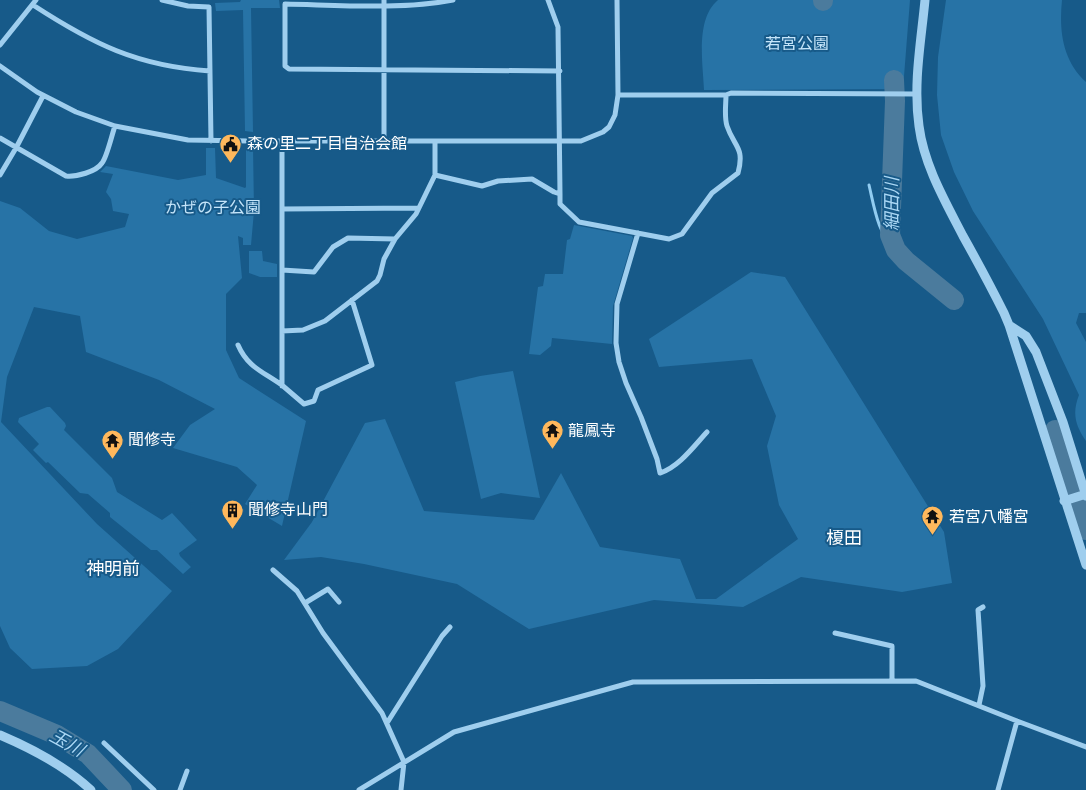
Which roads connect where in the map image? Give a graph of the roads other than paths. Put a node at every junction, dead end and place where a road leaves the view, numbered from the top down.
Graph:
1 (162, 0) edge
2 (453, 0) edge
3 (548, 0) edge
4 (617, 0) edge
5 (925, 0) edge
6 (34, 2) edge
7 (384, 2) edge
8 (0, 46) edge
9 (0, 66) edge
10 (210, 71) junction
11 (384, 71) junction
12 (560, 71) junction
13 (726, 94) junction
14 (917, 94) junction
15 (618, 95) junction
16 (43, 96) junction
17 (115, 126) junction
18 (0, 138) edge
19 (211, 141) junction
20 (384, 141) junction
21 (435, 141) junction
22 (560, 141) junction
23 (282, 142) junction
24 (16, 148) junction
25 (0, 175) edge
26 (435, 175) junction
27 (560, 194) junction
28 (282, 208) junction
29 (418, 208) junction
30 (638, 232) junction
31 (395, 239) junction
32 (282, 270) junction
33 (352, 300) junction
34 (1009, 325) junction
35 (282, 331) junction
36 (238, 345) dead end
37 (282, 386) junction
38 (707, 432) dead end
39 (1084, 495) edge
40 (1067, 500) junction
41 (1086, 566) edge
42 (273, 570) dead end
43 (324, 583) dead end
44 (328, 589) junction
45 (338, 602) dead end
46 (305, 603) junction
47 (983, 607) dead end
48 (450, 627) dead end
49 (835, 633) dead end
50 (892, 680) junction
51 (979, 705) junction
52 (1017, 721) junction
53 (387, 723) junction
54 (0, 735) edge
55 (104, 743) dead end
56 (1086, 747) edge
57 (404, 762) junction
58 (187, 771) dead end
59 (92, 790) edge
60 (154, 790) edge
61 (180, 790) edge
62 (359, 790) edge
63 (402, 790) edge
64 (998, 790) edge

1 - 10 street
2 - 7 street
3 - 12 street
4 - 15 street
5 - 14 street
6 - 8 street
6 - 10 street
7 - 11 street
7 - 11 street
9 - 16 street
10 - 19 street
11 - 12 street
11 - 20 street
12 - 22 street
13 - 14 street
13 - 15 street
13 - 30 street
14 - 34 street
15 - 22 street
16 - 17 street
16 - 24 street
17 - 19 street
17 - 24 street
18 - 24 street
19 - 23 street
20 - 21 street
20 - 23 street
21 - 22 street
21 - 26 street
22 - 27 street
23 - 28 street
24 - 25 street
26 - 27 street
26 - 29 street
27 - 30 street
28 - 29 street
28 - 32 street
29 - 31 street
30 - 38 street
31 - 32 street
31 - 33 street
32 - 35 street
33 - 35 street
33 - 37 street
34 - 39 street
34 - 40 street
35 - 37 street
36 - 37 street
39 - 40 street
40 - 41 street
42 - 46 street
43 - 44 street
44 - 45 street
44 - 46 street
46 - 53 street
47 - 51 street
48 - 53 street
49 - 50 street
50 - 51 street
50 - 57 street
51 - 52 street
52 - 56 street
52 - 64 street
53 - 57 street
54 - 59 street
55 - 60 street
57 - 62 street
57 - 63 street
58 - 61 street

